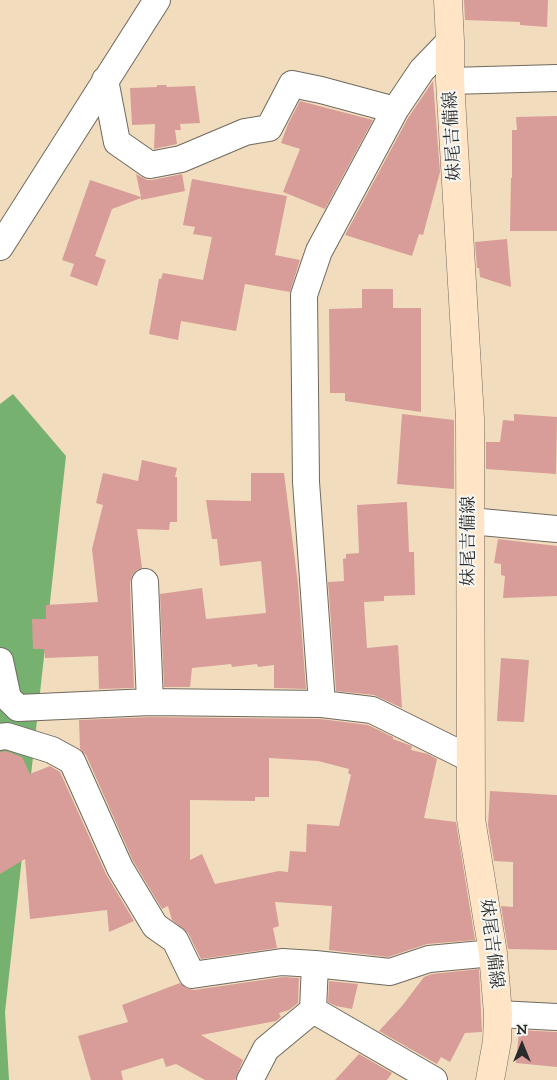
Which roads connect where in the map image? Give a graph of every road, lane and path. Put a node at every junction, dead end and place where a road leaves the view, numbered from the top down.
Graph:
1 (157, 0) edge
2 (448, 0) edge
3 (450, 41) junction
4 (557, 78) edge
5 (106, 80) junction
6 (450, 81) junction
7 (395, 110) junction
8 (0, 248) edge
9 (470, 522) junction
10 (557, 529) edge
11 (145, 582) dead end
12 (0, 661) edge
13 (150, 702) junction
14 (322, 704) junction
15 (0, 738) edge
16 (471, 759) junction
17 (493, 953) junction
18 (315, 964) junction
19 (313, 1010) junction
20 (498, 1014) junction
21 (557, 1017) edge
22 (250, 1080) edge
23 (434, 1080) edge
24 (490, 1080) edge

1 - 5 street
2 - 3 main road, 妹尾吉備線
3 - 6 main road, 妹尾吉備線
3 - 7 street
4 - 6 street
5 - 7 street
5 - 8 street
6 - 9 main road, 妹尾吉備線
7 - 14 street
9 - 10 street
9 - 16 main road, 妹尾吉備線
11 - 13 street
12 - 13 street
13 - 14 street
14 - 16 street
15 - 18 street
16 - 17 main road, 妹尾吉備線
17 - 18 street
17 - 20 main road, 妹尾吉備線
18 - 19 street
19 - 22 street
19 - 23 street
20 - 21 street
20 - 24 main road, 妹尾吉備線

